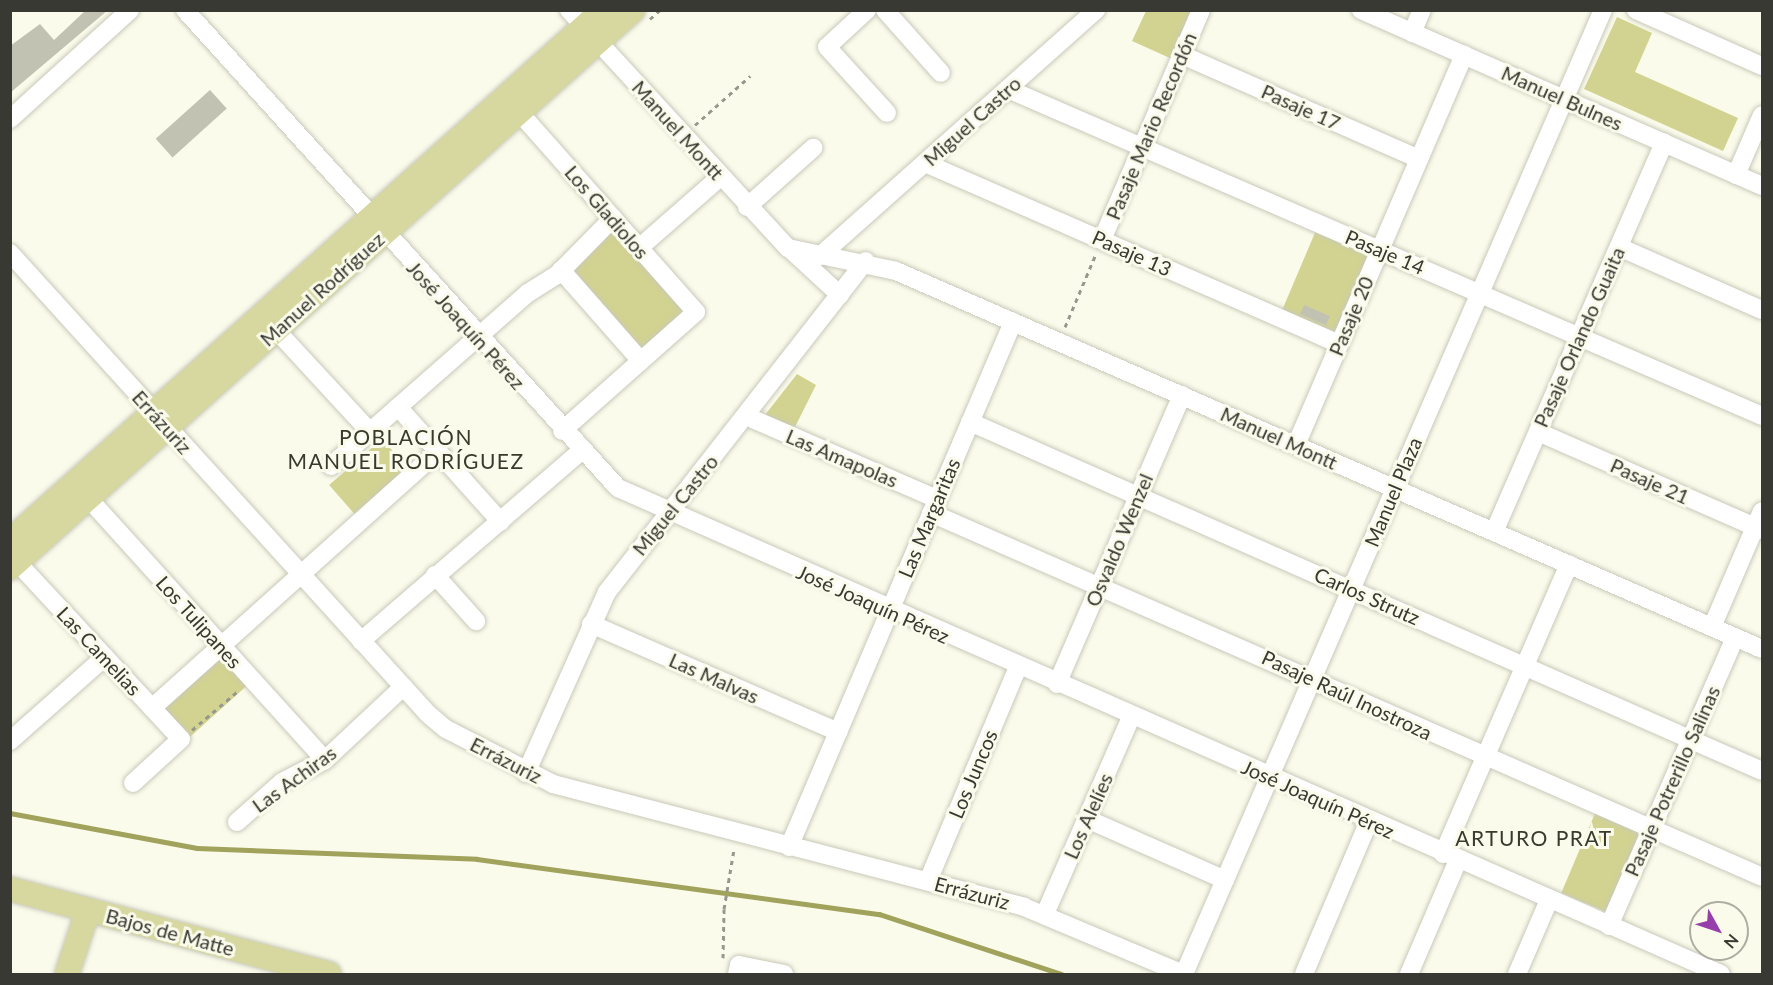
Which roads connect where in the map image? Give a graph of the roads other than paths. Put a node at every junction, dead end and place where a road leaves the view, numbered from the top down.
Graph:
1 (130, 10) edge
2 (186, 10) edge
3 (603, 10) edge
4 (633, 10) edge
5 (867, 10) edge
6 (885, 10) edge
7 (1096, 10) edge
8 (1201, 10) edge
9 (1361, 10) edge
10 (1422, 10) edge
11 (1603, 10) edge
12 (1636, 10) edge
13 (584, 27) edge
14 (1412, 33) junction
15 (1182, 55) junction
16 (1464, 55) junction
17 (1762, 66) edge
18 (941, 73) dead end
19 (1008, 89) junction
20 (1564, 99) junction
21 (519, 112) junction
22 (887, 113) dead end
23 (1762, 116) edge
24 (10, 119) edge
25 (1664, 143) junction
26 (1142, 147) junction
27 (813, 148) dead end
28 (1419, 159) junction
29 (925, 163) junction
30 (1737, 175) junction
31 (720, 177) junction
32 (1762, 186) edge
33 (747, 207) junction
34 (613, 218) junction
35 (378, 225) junction
36 (1102, 240) junction
37 (1619, 247) junction
38 (639, 248) junction
39 (789, 248) junction
40 (1380, 250) junction
41 (10, 253) edge
42 (820, 256) junction
43 (866, 261) junction
44 (561, 270) junction
45 (1479, 293) junction
46 (840, 295) junction
47 (1762, 310) edge
48 (1013, 322) junction
49 (276, 330) junction
50 (1579, 336) junction
51 (477, 338) junction
52 (1339, 344) junction
53 (642, 361) junction
54 (1182, 395) junction
55 (398, 407) junction
56 (746, 416) junction
57 (1762, 416) edge
58 (160, 421) junction
59 (970, 422) junction
60 (562, 431) junction
61 (370, 432) junction
62 (1538, 432) junction
63 (1296, 445) junction
64 (438, 451) junction
65 (580, 452) junction
66 (331, 466) dead end
67 (1394, 488) junction
68 (81, 491) junction
69 (1138, 496) junction
70 (934, 506) junction
71 (669, 513) junction
72 (501, 522) junction
73 (1760, 523) edge
74 (1494, 532) junction
75 (13, 557) edge
76 (1569, 564) junction
77 (300, 575) junction
78 (435, 575) junction
79 (1099, 585) junction
80 (1351, 589) junction
81 (890, 611) junction
82 (476, 621) dead end
83 (591, 624) junction
84 (1712, 627) junction
85 (1735, 637) junction
86 (361, 641) junction
87 (221, 646) junction
88 (1762, 649) edge
89 (105, 657) junction
90 (1525, 666) junction
91 (1018, 667) junction
92 (1311, 679) junction
93 (1057, 684) junction
94 (403, 687) junction
95 (152, 708) junction
96 (1131, 717) junction
97 (838, 732) junction
98 (1690, 740) junction
99 (10, 741) edge
100 (1486, 757) junction
101 (324, 760) junction
102 (1762, 771) edge
103 (526, 773) junction
104 (1269, 778) junction
105 (133, 783) dead end
106 (1087, 819) junction
107 (1369, 821) junction
108 (237, 822) dead end
109 (1651, 829) junction
110 (789, 847) junction
111 (1450, 857) junction
112 (1762, 878) edge
113 (1225, 880) junction
114 (928, 881) junction
115 (10, 889) edge
116 (1549, 900) junction
117 (88, 910) junction
118 (1045, 914) junction
119 (1609, 926) junction
120 (738, 970) edge
121 (300, 971) edge
122 (67, 975) edge
123 (329, 975) edge
124 (784, 975) edge
125 (1184, 975) edge
126 (1304, 975) edge
127 (1409, 975) edge
128 (1517, 975) edge
129 (1721, 975) edge

1 - 24 street
2 - 35 street, José Joaquín Pérez
3 - 13 main road, Manuel Rodríguez
4 - 13 main road, Manuel Rodríguez
5 - 22 street
6 - 18 street
7 - 19 street, Miguel Castro
8 - 15 street, Pasaje Mario Recordón
9 - 14 street, Manuel Bulnes
10 - 14 street
11 - 20 street, Manuel Plaza
12 - 17 street
13 - 21 main road, Manuel Rodríguez
13 - 31 street, Manuel Montt
13 - 35 main road, Manuel Rodríguez
14 - 16 street, Manuel Bulnes
15 - 26 street, Pasaje Mario Recordón
15 - 28 street, Pasaje 17
16 - 20 street, Manuel Bulnes
16 - 28 street, Pasaje 20
19 - 26 street, Pasaje 14
19 - 29 street, Miguel Castro
20 - 25 street, Manuel Bulnes
20 - 45 street, Manuel Plaza
21 - 34 street, Los Gladiolos
21 - 35 main road, Manuel Rodríguez
23 - 30 street
25 - 30 street, Manuel Bulnes
25 - 37 street, Pasaje Orlando Guaita
26 - 36 street, Pasaje Mario Recordón
26 - 40 street, Pasaje 14
27 - 33 street
28 - 40 street, Pasaje 20
29 - 36 street, Pasaje 13
29 - 42 street, Miguel Castro
30 - 32 street, Manuel Bulnes
31 - 33 street, Manuel Montt
31 - 38 street
33 - 39 street, Manuel Montt
34 - 38 street, Los Gladiolos
34 - 44 street
35 - 49 main road, Manuel Rodríguez
35 - 51 street, José Joaquín Pérez
35 - 58 main road, Manuel Rodríguez
36 - 52 street, Pasaje 13
37 - 47 street
37 - 50 street, Pasaje Orlando Guaita
38 - 53 street, Los Gladiolos
39 - 42 street, Manuel Montt
39 - 46 street, Manuel Montt
40 - 45 street, Pasaje 14
40 - 52 street, Pasaje 20
41 - 58 street, Errázuriz
42 - 43 street, Manuel Montt
43 - 46 street, Miguel Castro
43 - 48 street, Manuel Montt
44 - 51 street
44 - 53 street
45 - 50 street, Pasaje 14
45 - 67 street, Manuel Plaza
46 - 56 street, Miguel Castro
48 - 54 street, Manuel Montt
48 - 59 street, Las Margaritas
49 - 58 main road, Manuel Rodríguez
49 - 61 street
50 - 57 street, Pasaje 14
50 - 62 street, Pasaje Orlando Guaita
51 - 55 street
51 - 60 street, José Joaquín Pérez
52 - 63 street, Pasaje 20
53 - 60 street
54 - 63 street, Manuel Montt
54 - 69 street, Osvaldo Wenzel
55 - 61 street
55 - 64 street
56 - 70 street, Las Amapolas
56 - 71 street, Miguel Castro
58 - 68 main road, Manuel Rodríguez
58 - 77 street, Errázuriz
59 - 69 street, Carlos Strutz
59 - 70 street, Las Margaritas
60 - 65 street, José Joaquín Pérez
61 - 66 street
62 - 73 street, Pasaje 21
62 - 74 street, Pasaje Orlando Guaita
63 - 67 street, Manuel Montt
64 - 72 street
64 - 77 street
65 - 71 street, José Joaquín Pérez
65 - 72 street
67 - 74 street, Manuel Montt
67 - 80 street, Manuel Plaza
68 - 75 main road, Manuel Rodríguez
68 - 87 street, Los Tulipanes
69 - 79 street, Osvaldo Wenzel
69 - 80 street, Carlos Strutz
70 - 79 street, Pasaje Raúl Inostroza
70 - 81 street, Las Margaritas
71 - 81 street, José Joaquín Pérez
71 - 83 street, Miguel Castro
72 - 78 street
73 - 84 street
74 - 76 street, Manuel Montt
75 - 89 street, Las Camelias
76 - 84 street, Manuel Montt
76 - 90 street
77 - 86 street, Errázuriz
77 - 87 street
78 - 82 street
78 - 86 street
79 - 92 street, Pasaje Raúl Inostroza
79 - 93 street, Osvaldo Wenzel
80 - 90 street, Carlos Strutz
80 - 92 street, Manuel Plaza
81 - 91 street, José Joaquín Pérez
81 - 97 street, Las Margaritas
83 - 97 street, Las Malvas
83 - 103 street, Miguel Castro
84 - 85 street, Manuel Montt
85 - 88 street, Manuel Montt
85 - 98 street, Pasaje Potrerillo Salinas
86 - 94 street, Errázuriz
87 - 95 street
87 - 101 street, Los Tulipanes
89 - 95 street, Las Camelias
89 - 99 street
90 - 98 street, Carlos Strutz
90 - 100 street
91 - 93 street, José Joaquín Pérez
91 - 114 street, Los Juncos
92 - 100 street, Pasaje Raúl Inostroza
92 - 104 street, Manuel Plaza
93 - 96 street, José Joaquín Pérez
94 - 101 street, Las Achiras
94 - 103 street, Errázuriz
95 - 105 street, Las Camelias
96 - 104 street, José Joaquín Pérez
96 - 106 street, Los Alelíes
97 - 110 street, Las Margaritas
98 - 102 street, Carlos Strutz
98 - 109 street, Pasaje Potrerillo Salinas
100 - 109 street, Pasaje Raúl Inostroza
100 - 111 street
101 - 108 street, Las Achiras
103 - 110 street, Errázuriz
104 - 107 street, José Joaquín Pérez
104 - 113 street, Manuel Plaza
106 - 113 street
106 - 118 street, Los Alelíes
107 - 111 street, José Joaquín Pérez
107 - 126 street
109 - 112 street, Pasaje Raúl Inostroza
109 - 119 street, Pasaje Potrerillo Salinas
110 - 114 street, Errázuriz
111 - 116 street, José Joaquín Pérez
111 - 127 street
113 - 125 street, Manuel Plaza
114 - 118 street, Errázuriz
115 - 117 main road, Bajos de Matte
116 - 119 street, José Joaquín Pérez
116 - 128 street
117 - 121 main road, Bajos de Matte
117 - 122 main road
118 - 125 street, Errázuriz
119 - 129 street, José Joaquín Pérez
120 - 124 street
121 - 123 main road, Bajos de Matte

